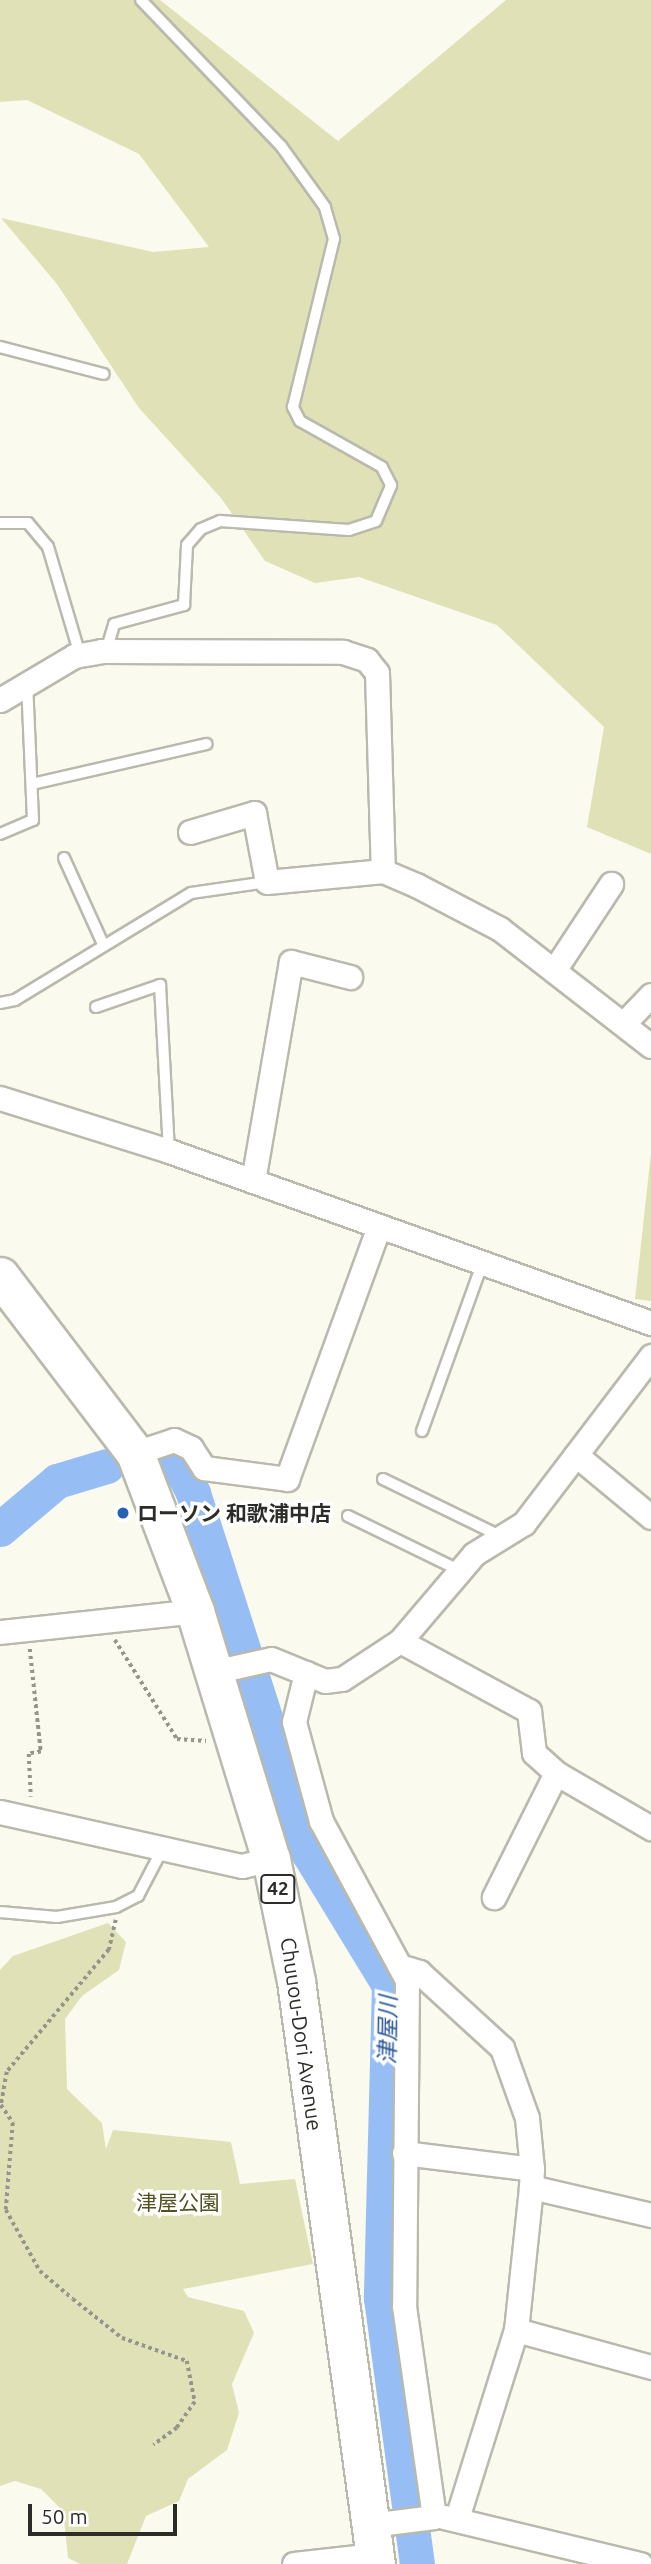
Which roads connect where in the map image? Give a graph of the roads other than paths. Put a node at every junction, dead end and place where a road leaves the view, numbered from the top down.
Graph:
1 (141, 0) edge
2 (0, 347) edge
3 (104, 374) dead end
4 (0, 523) edge
5 (106, 651) junction
6 (80, 655) junction
7 (27, 685) junction
8 (0, 701) edge
9 (205, 744) dead end
10 (32, 784) junction
11 (190, 832) dead end
12 (0, 834) edge
13 (64, 858) dead end
14 (383, 872) junction
15 (267, 882) junction
16 (611, 884) dead end
17 (103, 944) junction
18 (555, 969) junction
19 (350, 977) dead end
20 (651, 995) edge
21 (0, 1003) edge
22 (96, 1007) dead end
23 (626, 1021) junction
24 (651, 1046) edge
25 (0, 1098) edge
26 (169, 1151) junction
27 (253, 1181) junction
28 (379, 1226) junction
29 (483, 1262) junction
30 (0, 1276) edge
31 (651, 1322) edge
32 (651, 1356) edge
33 (422, 1430) dead end
34 (135, 1453) junction
35 (576, 1455) junction
36 (383, 1479) dead end
37 (348, 1516) dead end
38 (651, 1517) edge
39 (505, 1538) junction
40 (461, 1571) junction
41 (195, 1611) junction
42 (0, 1632) edge
43 (400, 1641) junction
44 (236, 1666) junction
45 (306, 1673) junction
46 (556, 1773) junction
47 (0, 1812) edge
48 (651, 1828) edge
49 (163, 1848) junction
50 (271, 1859) junction
51 (494, 1897) dead end
52 (0, 1912) edge
53 (406, 1968) junction
54 (404, 2153) junction
55 (531, 2178) junction
56 (651, 2215) edge
57 (516, 2330) junction
58 (651, 2367) edge
59 (439, 2518) junction
60 (379, 2541) edge
61 (294, 2564) edge
62 (640, 2564) edge

1 - 5 lane
2 - 3 lane
4 - 6 lane
5 - 6 street
5 - 14 street
6 - 7 street
7 - 8 street
7 - 10 lane
9 - 10 lane
10 - 12 lane
11 - 15 street
13 - 17 lane
14 - 15 street
14 - 18 street
15 - 17 lane
16 - 18 street
17 - 21 lane
18 - 23 street
19 - 27 street
20 - 23 street
22 - 26 lane
23 - 24 street
25 - 26 street
26 - 27 street
27 - 28 street
28 - 29 street
28 - 34 street
29 - 31 street
29 - 33 lane
30 - 34 highway, Chuuou-Dori Avenue / 42
32 - 35 street
34 - 41 highway, Chuuou-Dori Avenue / 42
35 - 38 street
35 - 39 street
36 - 39 lane
37 - 40 lane
39 - 40 street
40 - 43 street
41 - 42 street
41 - 44 highway, Chuuou-Dori Avenue / 42
43 - 45 street
43 - 46 street
44 - 45 street
44 - 50 highway, Chuuou-Dori Avenue / 42
45 - 53 street
46 - 48 street
46 - 51 street
47 - 49 street
49 - 50 street
49 - 52 lane
50 - 60 highway, Chuuou-Dori Avenue / 42
53 - 54 street
53 - 55 street
54 - 55 street
54 - 59 street
55 - 56 street
55 - 57 street
57 - 58 street
57 - 59 street
59 - 60 street
59 - 62 street
60 - 61 street

